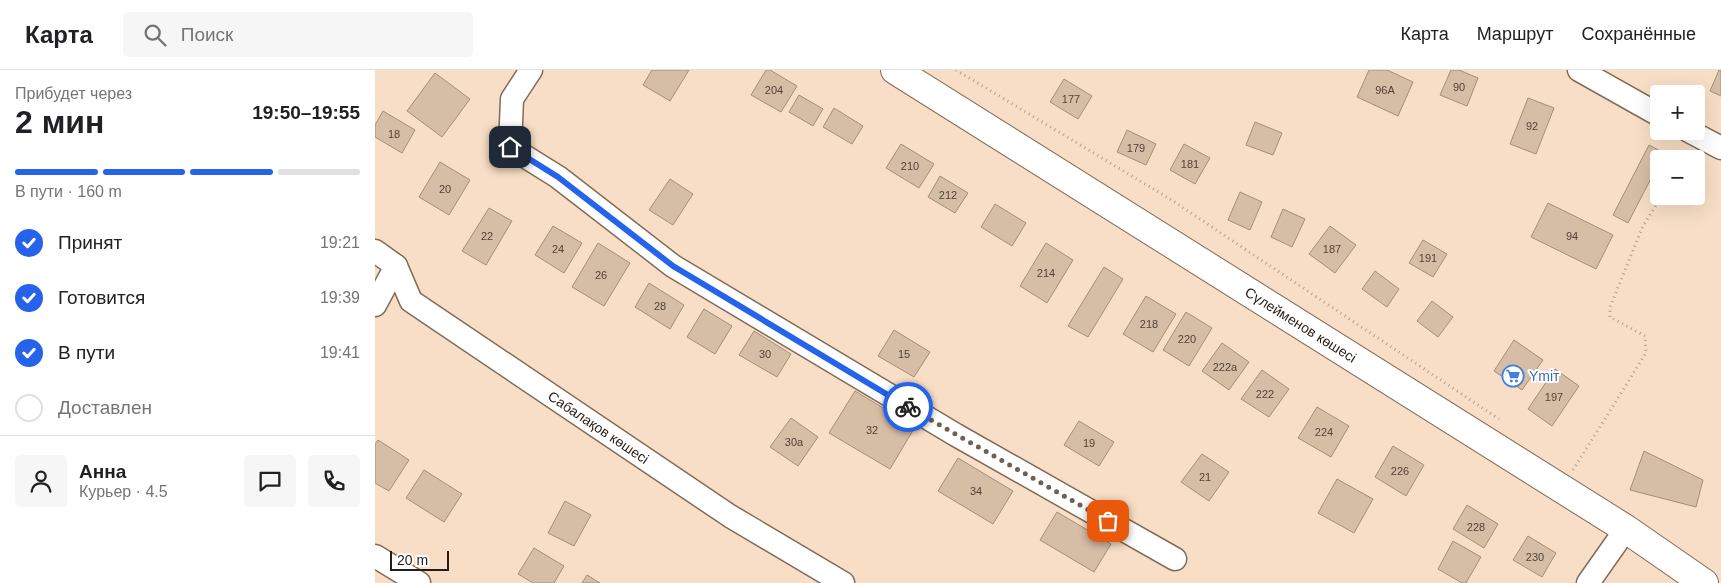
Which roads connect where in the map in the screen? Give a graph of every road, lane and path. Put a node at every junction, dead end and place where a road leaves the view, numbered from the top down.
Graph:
1 (531, 70) edge
2 (895, 70) edge
3 (956, 70) edge
4 (1579, 70) edge
5 (1650, 109) edge
6 (1705, 140) edge
7 (1721, 148) edge
8 (1656, 205) edge
9 (375, 251) edge
10 (396, 266) junction
11 (375, 305) edge
12 (1500, 420) dead end
13 (1565, 465) dead end
14 (1626, 528) junction
15 (375, 556) edge
16 (1175, 559) dead end
17 (419, 583) edge
18 (843, 583) edge
19 (1588, 583) edge
20 (1704, 583) edge

1 - 16 street
2 - 14 main road, Сүлейменов көшесі
3 - 12 path
4 - 5 street
6 - 7 street
8 - 13 path
9 - 10 street
10 - 11 street
10 - 18 street, Сабалақов көшесі
14 - 19 street
14 - 20 main road, Сүлейменов көшесі
15 - 17 street

